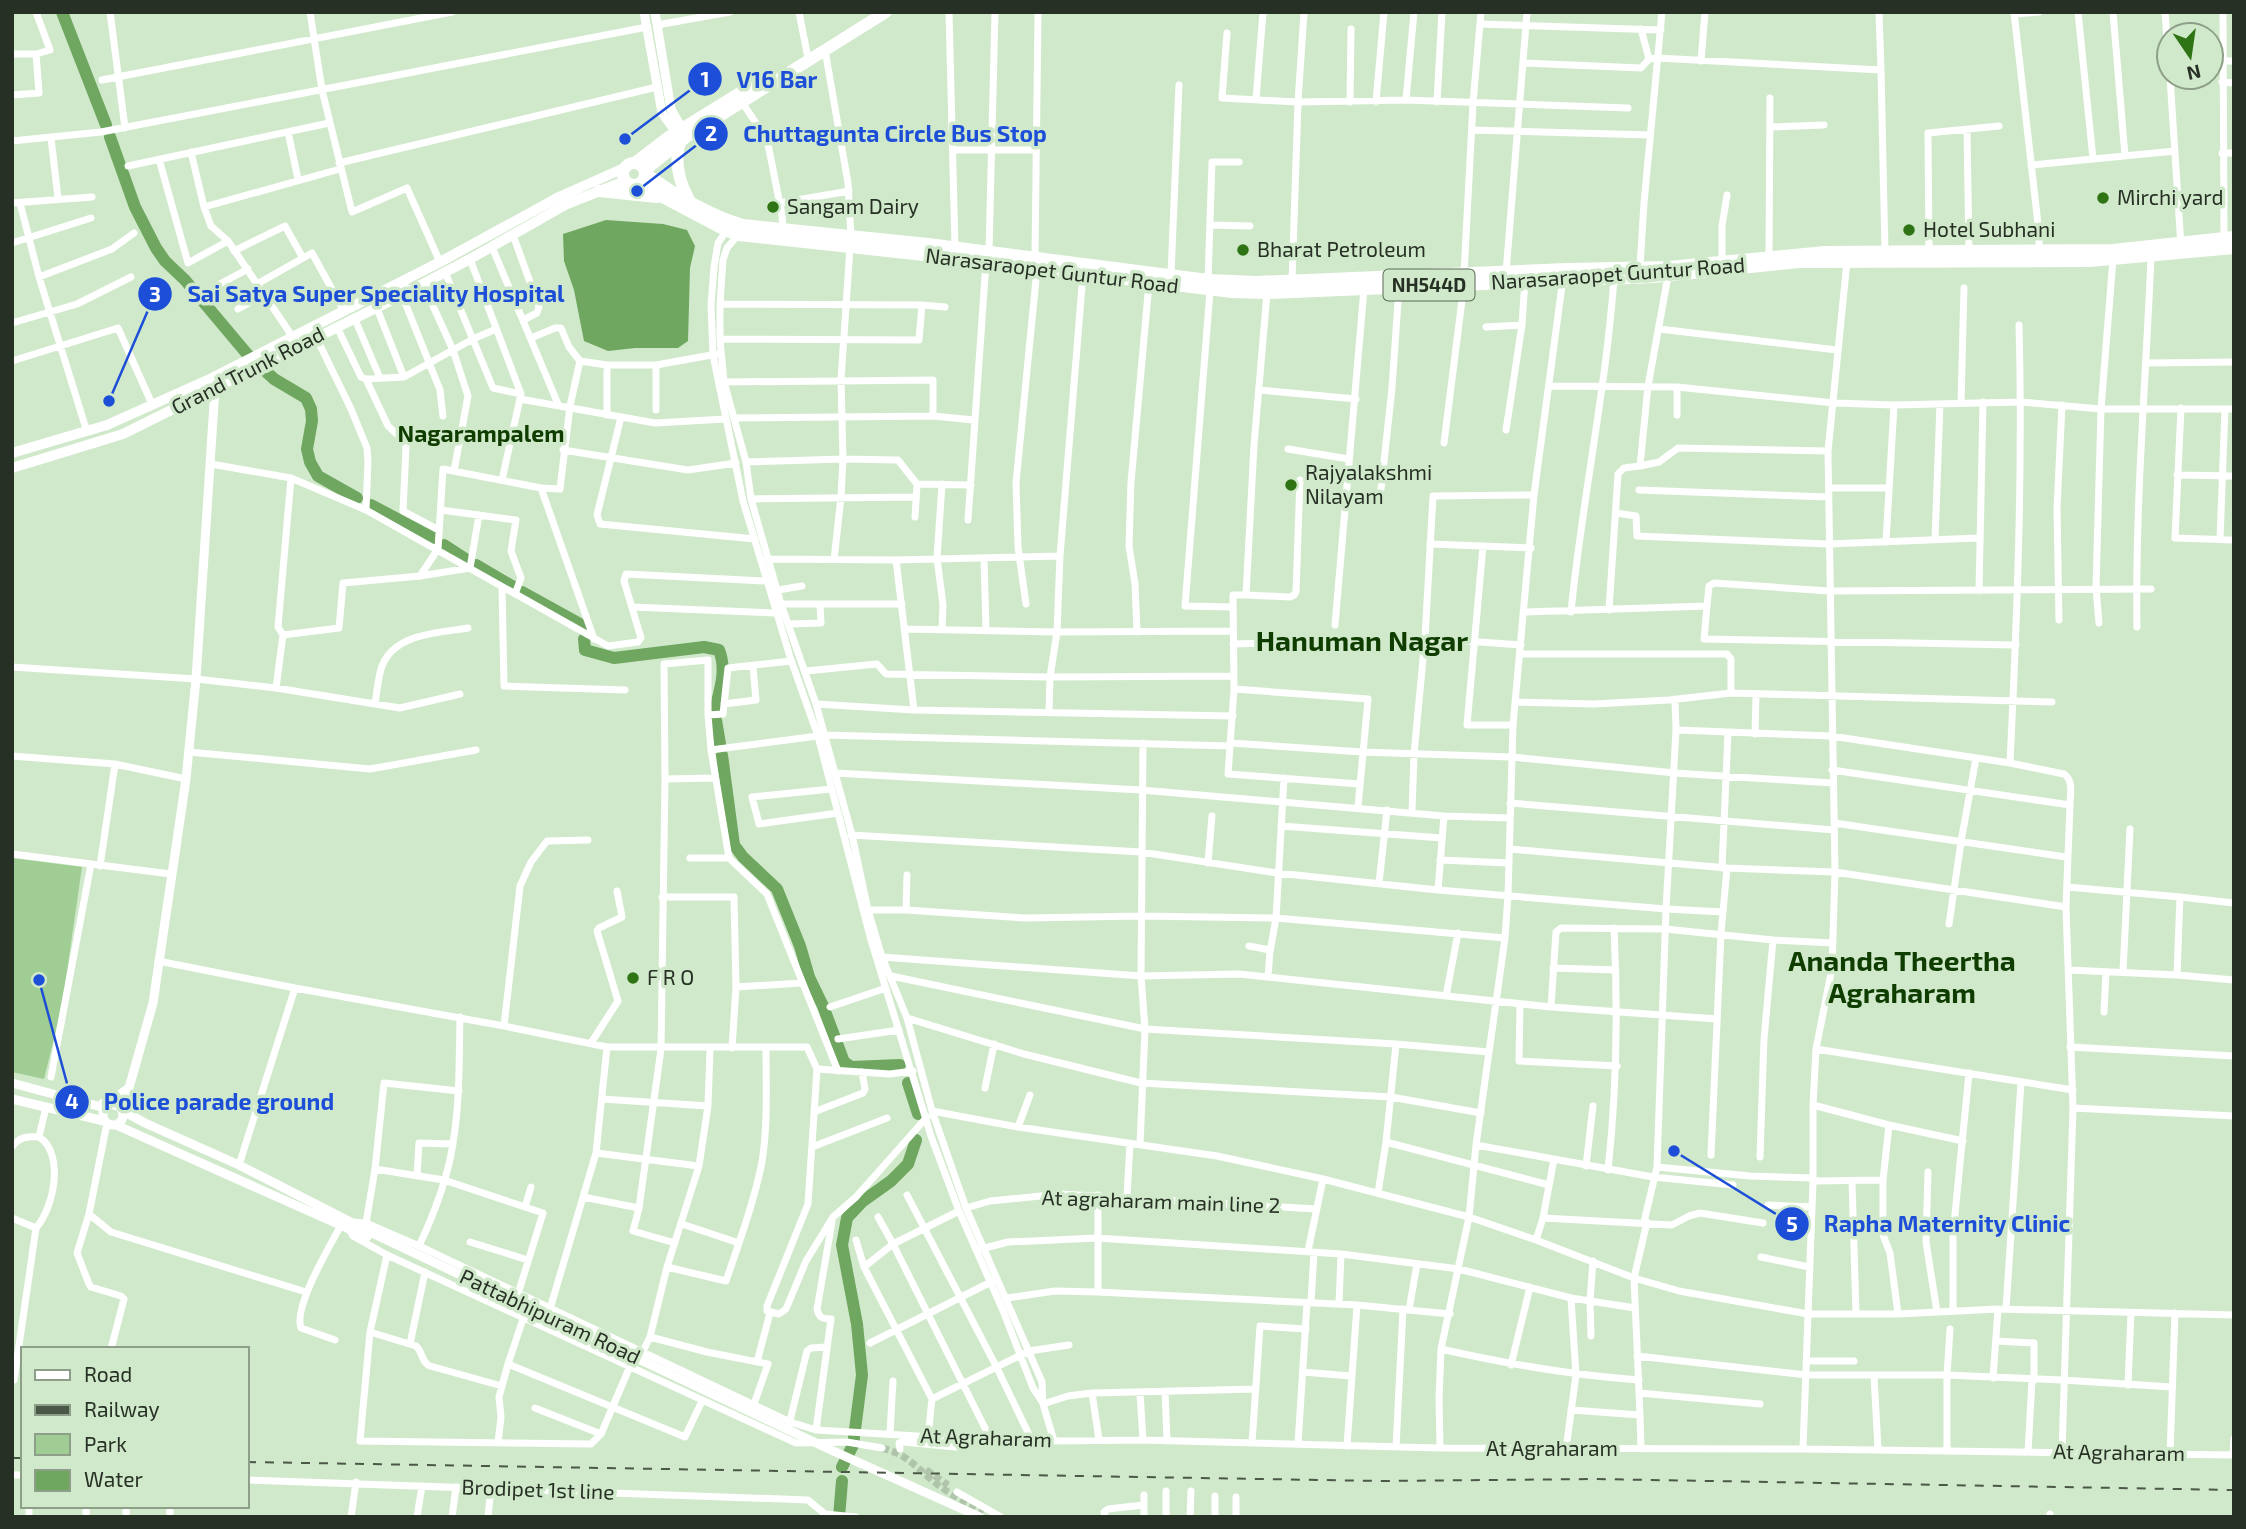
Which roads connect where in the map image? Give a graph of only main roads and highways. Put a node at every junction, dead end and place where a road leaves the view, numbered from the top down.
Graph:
1 (872, 12) edge
2 (886, 12) edge
3 (740, 99) junction
4 (681, 135) junction
5 (636, 173) junction
6 (599, 191) junction
7 (668, 199) junction
8 (689, 200) junction
9 (735, 228) junction
10 (2229, 237) edge
11 (850, 242) junction
12 (2182, 248) junction
13 (2234, 248) edge
14 (1885, 256) junction
15 (987, 257) junction
16 (1036, 263) junction
17 (442, 267) junction
18 (1563, 274) junction
19 (1464, 279) junction
20 (1209, 285) junction
21 (1292, 287) junction
22 (404, 290) junction
23 (265, 357) junction
24 (12, 453) edge
25 (16, 467) edge

1 - 3 highway
2 - 3 highway
3 - 4 highway
4 - 5 highway
4 - 8 highway
5 - 6 main road, Grand Trunk Road
5 - 7 highway, Narasaraopet Guntur Road / NH544D
5 - 8 highway, Narasaraopet Guntur Road / NH544D
5 - 17 main road, Grand Trunk Road
6 - 7 highway, NH544D
6 - 17 main road, Grand Trunk Road
7 - 9 highway, Narasaraopet Guntur Road / NH544D
8 - 9 highway, Narasaraopet Guntur Road / NH544D
9 - 11 highway, Narasaraopet Guntur Road / NH544D
9 - 11 highway, Narasaraopet Guntur Road / NH544D
10 - 12 highway, Narasaraopet Guntur Road / NH544D
11 - 15 highway, Narasaraopet Guntur Road / NH544D
11 - 15 highway, Narasaraopet Guntur Road / NH544D
12 - 13 highway, Narasaraopet Guntur Road / NH544D
12 - 14 highway, Narasaraopet Guntur Road / NH544D
12 - 14 highway, Narasaraopet Guntur Road / NH544D
14 - 18 highway, Narasaraopet Guntur Road / NH544D
14 - 18 highway, Narasaraopet Guntur Road / NH544D
15 - 16 highway, Narasaraopet Guntur Road / NH544D
16 - 20 highway, Narasaraopet Guntur Road / NH544D
16 - 20 highway, Narasaraopet Guntur Road / NH544D
17 - 22 main road, Grand Trunk Road
17 - 22 main road, Grand Trunk Road
18 - 19 highway, Narasaraopet Guntur Road / NH544D
18 - 19 highway, Narasaraopet Guntur Road / NH544D
19 - 21 highway, Narasaraopet Guntur Road / NH544D
19 - 21 highway, Narasaraopet Guntur Road / NH544D
20 - 21 highway, Narasaraopet Guntur Road / NH544D
20 - 21 highway, Narasaraopet Guntur Road / NH544D
22 - 23 main road, Grand Trunk Road
22 - 23 main road, Grand Trunk Road
23 - 24 main road, Grand Trunk Road
23 - 25 main road, Grand Trunk Road

